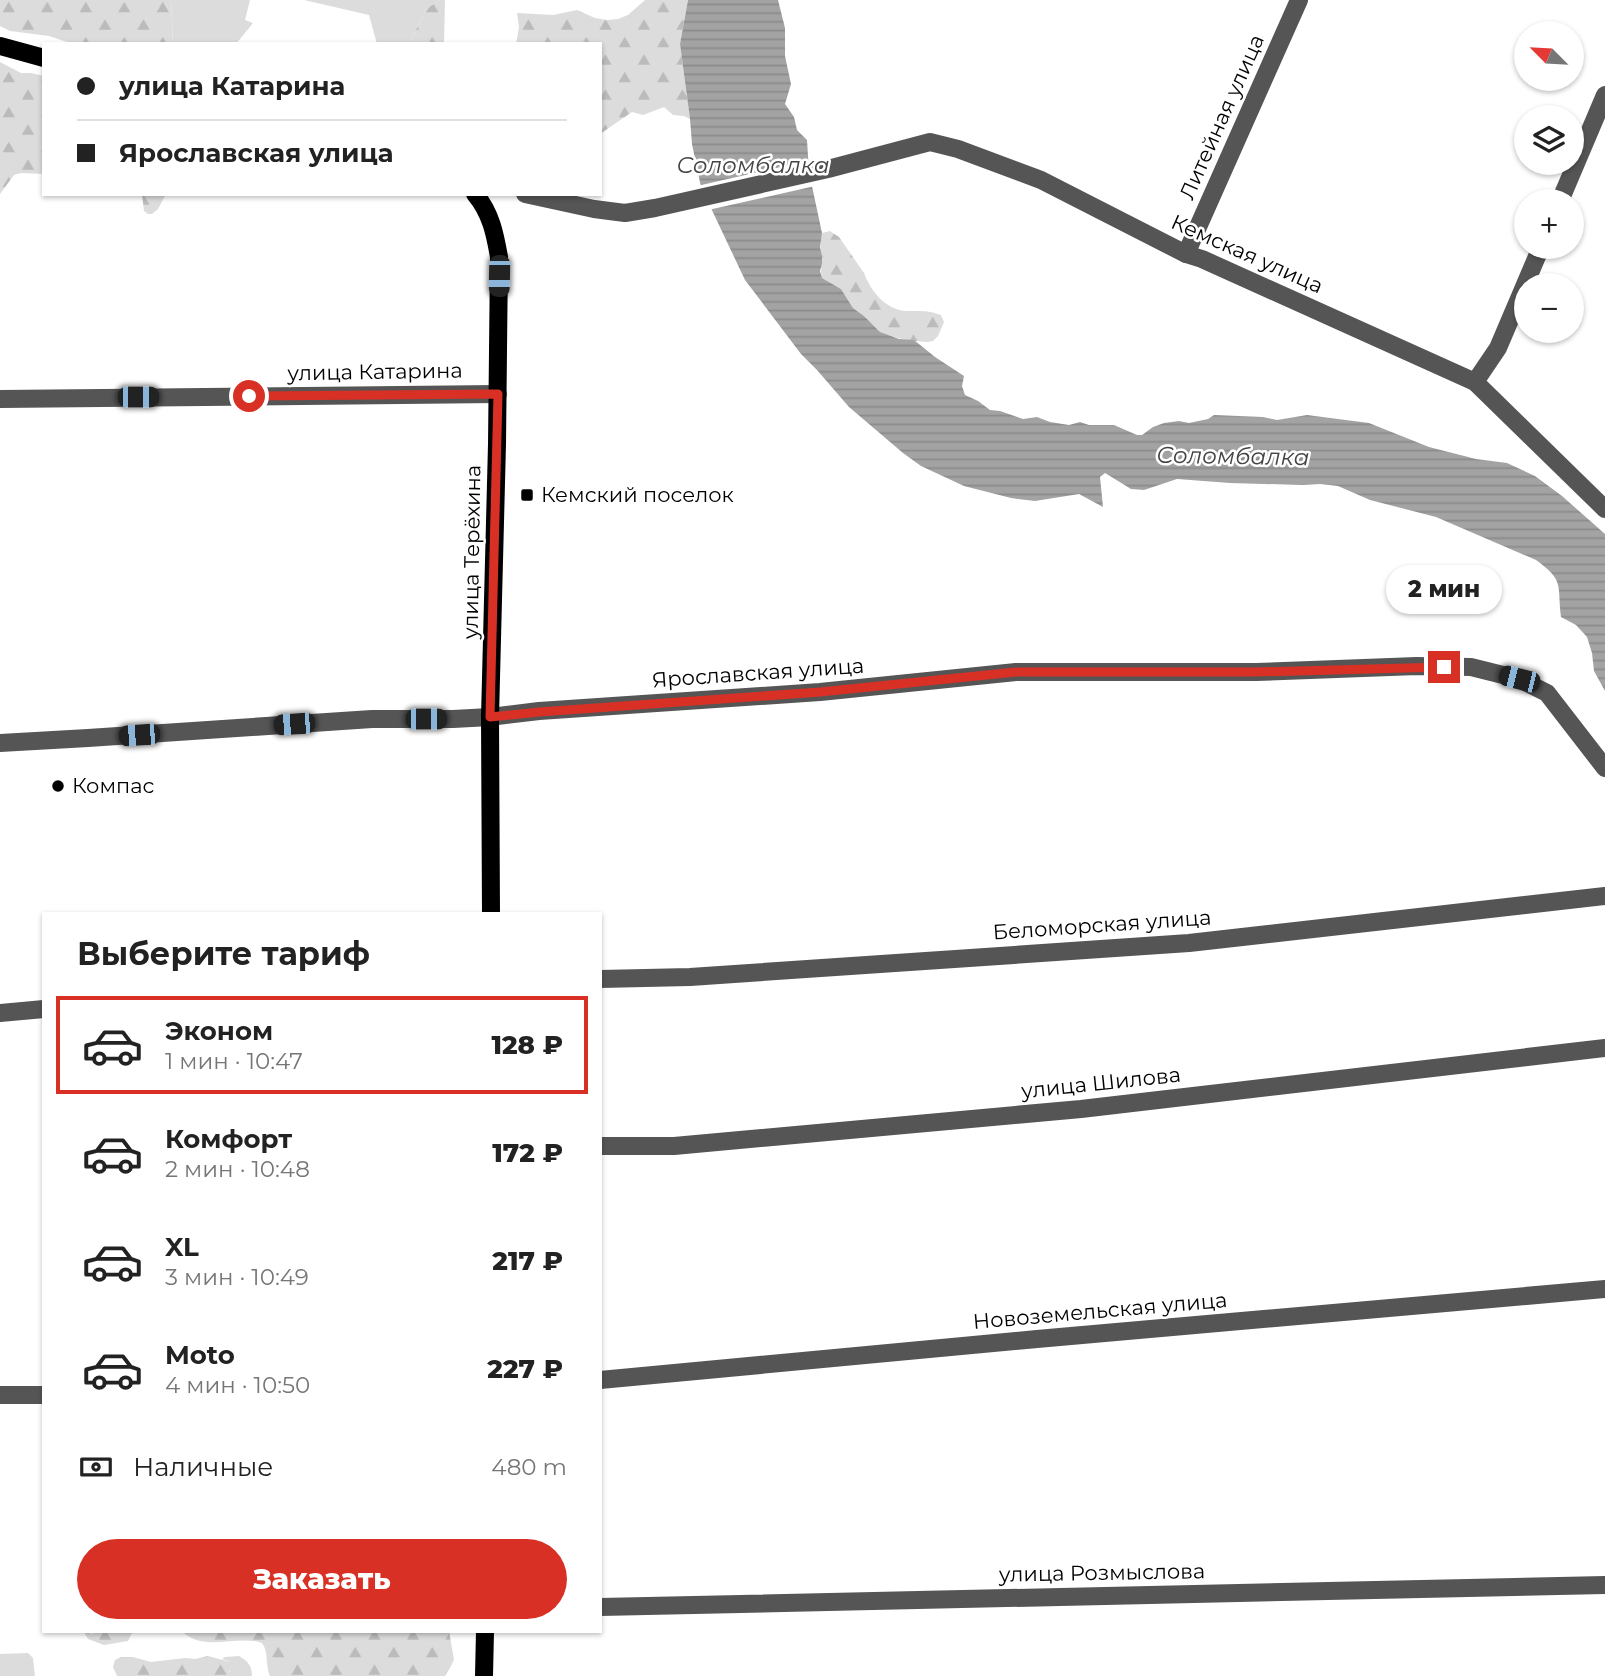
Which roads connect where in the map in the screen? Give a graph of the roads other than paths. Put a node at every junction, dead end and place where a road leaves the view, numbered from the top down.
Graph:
1 (1299, 0) edge
2 (0, 46) edge
3 (42, 57) edge
4 (1605, 95) edge
5 (1565, 189) edge
6 (480, 196) edge
7 (534, 196) edge
8 (1186, 254) junction
9 (1536, 259) edge
10 (1475, 382) junction
11 (498, 394) junction
12 (0, 399) edge
13 (1605, 509) edge
14 (490, 717) junction
15 (0, 743) edge
16 (1605, 768) edge
17 (1605, 896) edge
18 (491, 912) edge
19 (602, 979) edge
20 (42, 1009) edge
21 (0, 1013) edge
22 (1605, 1048) edge
23 (602, 1146) edge
24 (1605, 1289) edge
25 (602, 1380) edge
26 (0, 1395) edge
27 (42, 1395) edge
28 (1605, 1585) edge
29 (602, 1607) edge
30 (485, 1633) edge
31 (484, 1676) edge

1 - 8 street, Литейная улица
2 - 3 main road
4 - 5 street
6 - 11 main road, улица Терёхина
7 - 8 street, Кемская улица
8 - 10 street, Кемская улица
9 - 10 street
10 - 13 street, Кемская улица
11 - 12 street, улица Катарина
11 - 14 main road, улица Терёхина
14 - 15 street, Ярославская улица
14 - 16 street, Ярославская улица
14 - 18 main road, улица Терёхина
17 - 19 street, Беломорская улица
20 - 21 street
22 - 23 street, улица Шилова
24 - 25 street, Новоземельская улица
26 - 27 street
28 - 29 street, улица Розмыслова
30 - 31 main road

